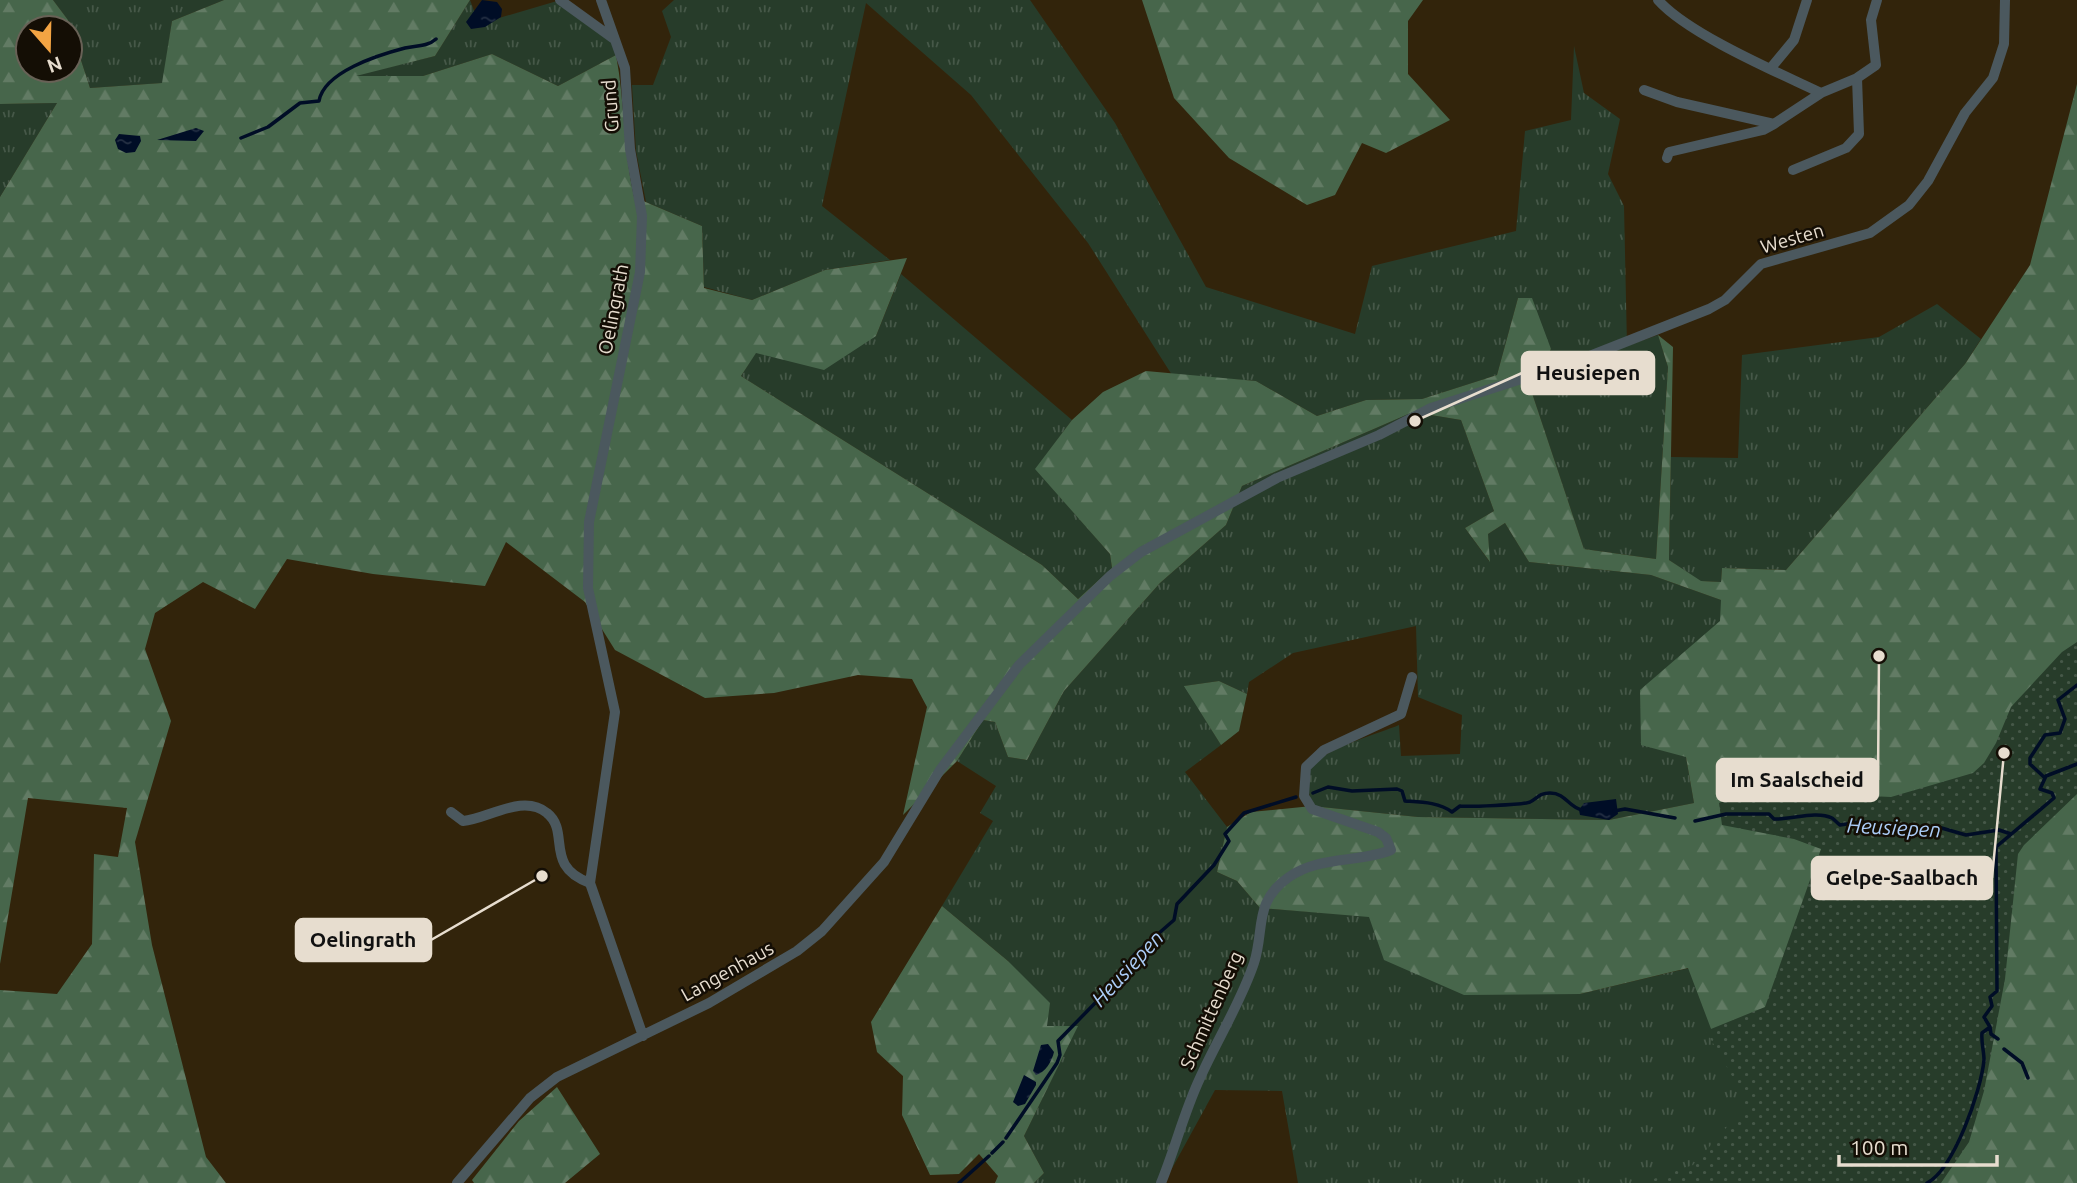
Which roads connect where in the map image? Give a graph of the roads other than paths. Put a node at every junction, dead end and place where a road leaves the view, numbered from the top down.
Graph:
1 (560, 0) edge
2 (601, 0) edge
3 (1658, 0) edge
4 (1807, 0) edge
5 (1877, 0) edge
6 (2005, 0) edge
7 (614, 39) junction
8 (1770, 69) junction
9 (1857, 78) junction
10 (1644, 90) dead end
11 (1821, 93) junction
12 (1774, 124) junction
13 (1667, 158) dead end
14 (1794, 170) dead end
15 (642, 237) joint
16 (1412, 677) dead end
17 (965, 735) joint
18 (451, 812) dead end
19 (590, 883) junction
20 (643, 1037) junction
21 (457, 1183) edge
22 (1161, 1183) edge

1 - 7 street
2 - 7 street, Grund
3 - 8 street
4 - 8 street
5 - 9 street
6 - 17 street, Westen
7 - 15 street, Grund
8 - 11 street
9 - 11 street
9 - 14 street
10 - 12 street
11 - 12 street
12 - 13 street
15 - 19 street, Oelingrath
16 - 22 street, Schmittenberg
17 - 20 street, Langenhaus
18 - 19 street
19 - 20 street, Oelingrath
20 - 21 street, Langenhaus

